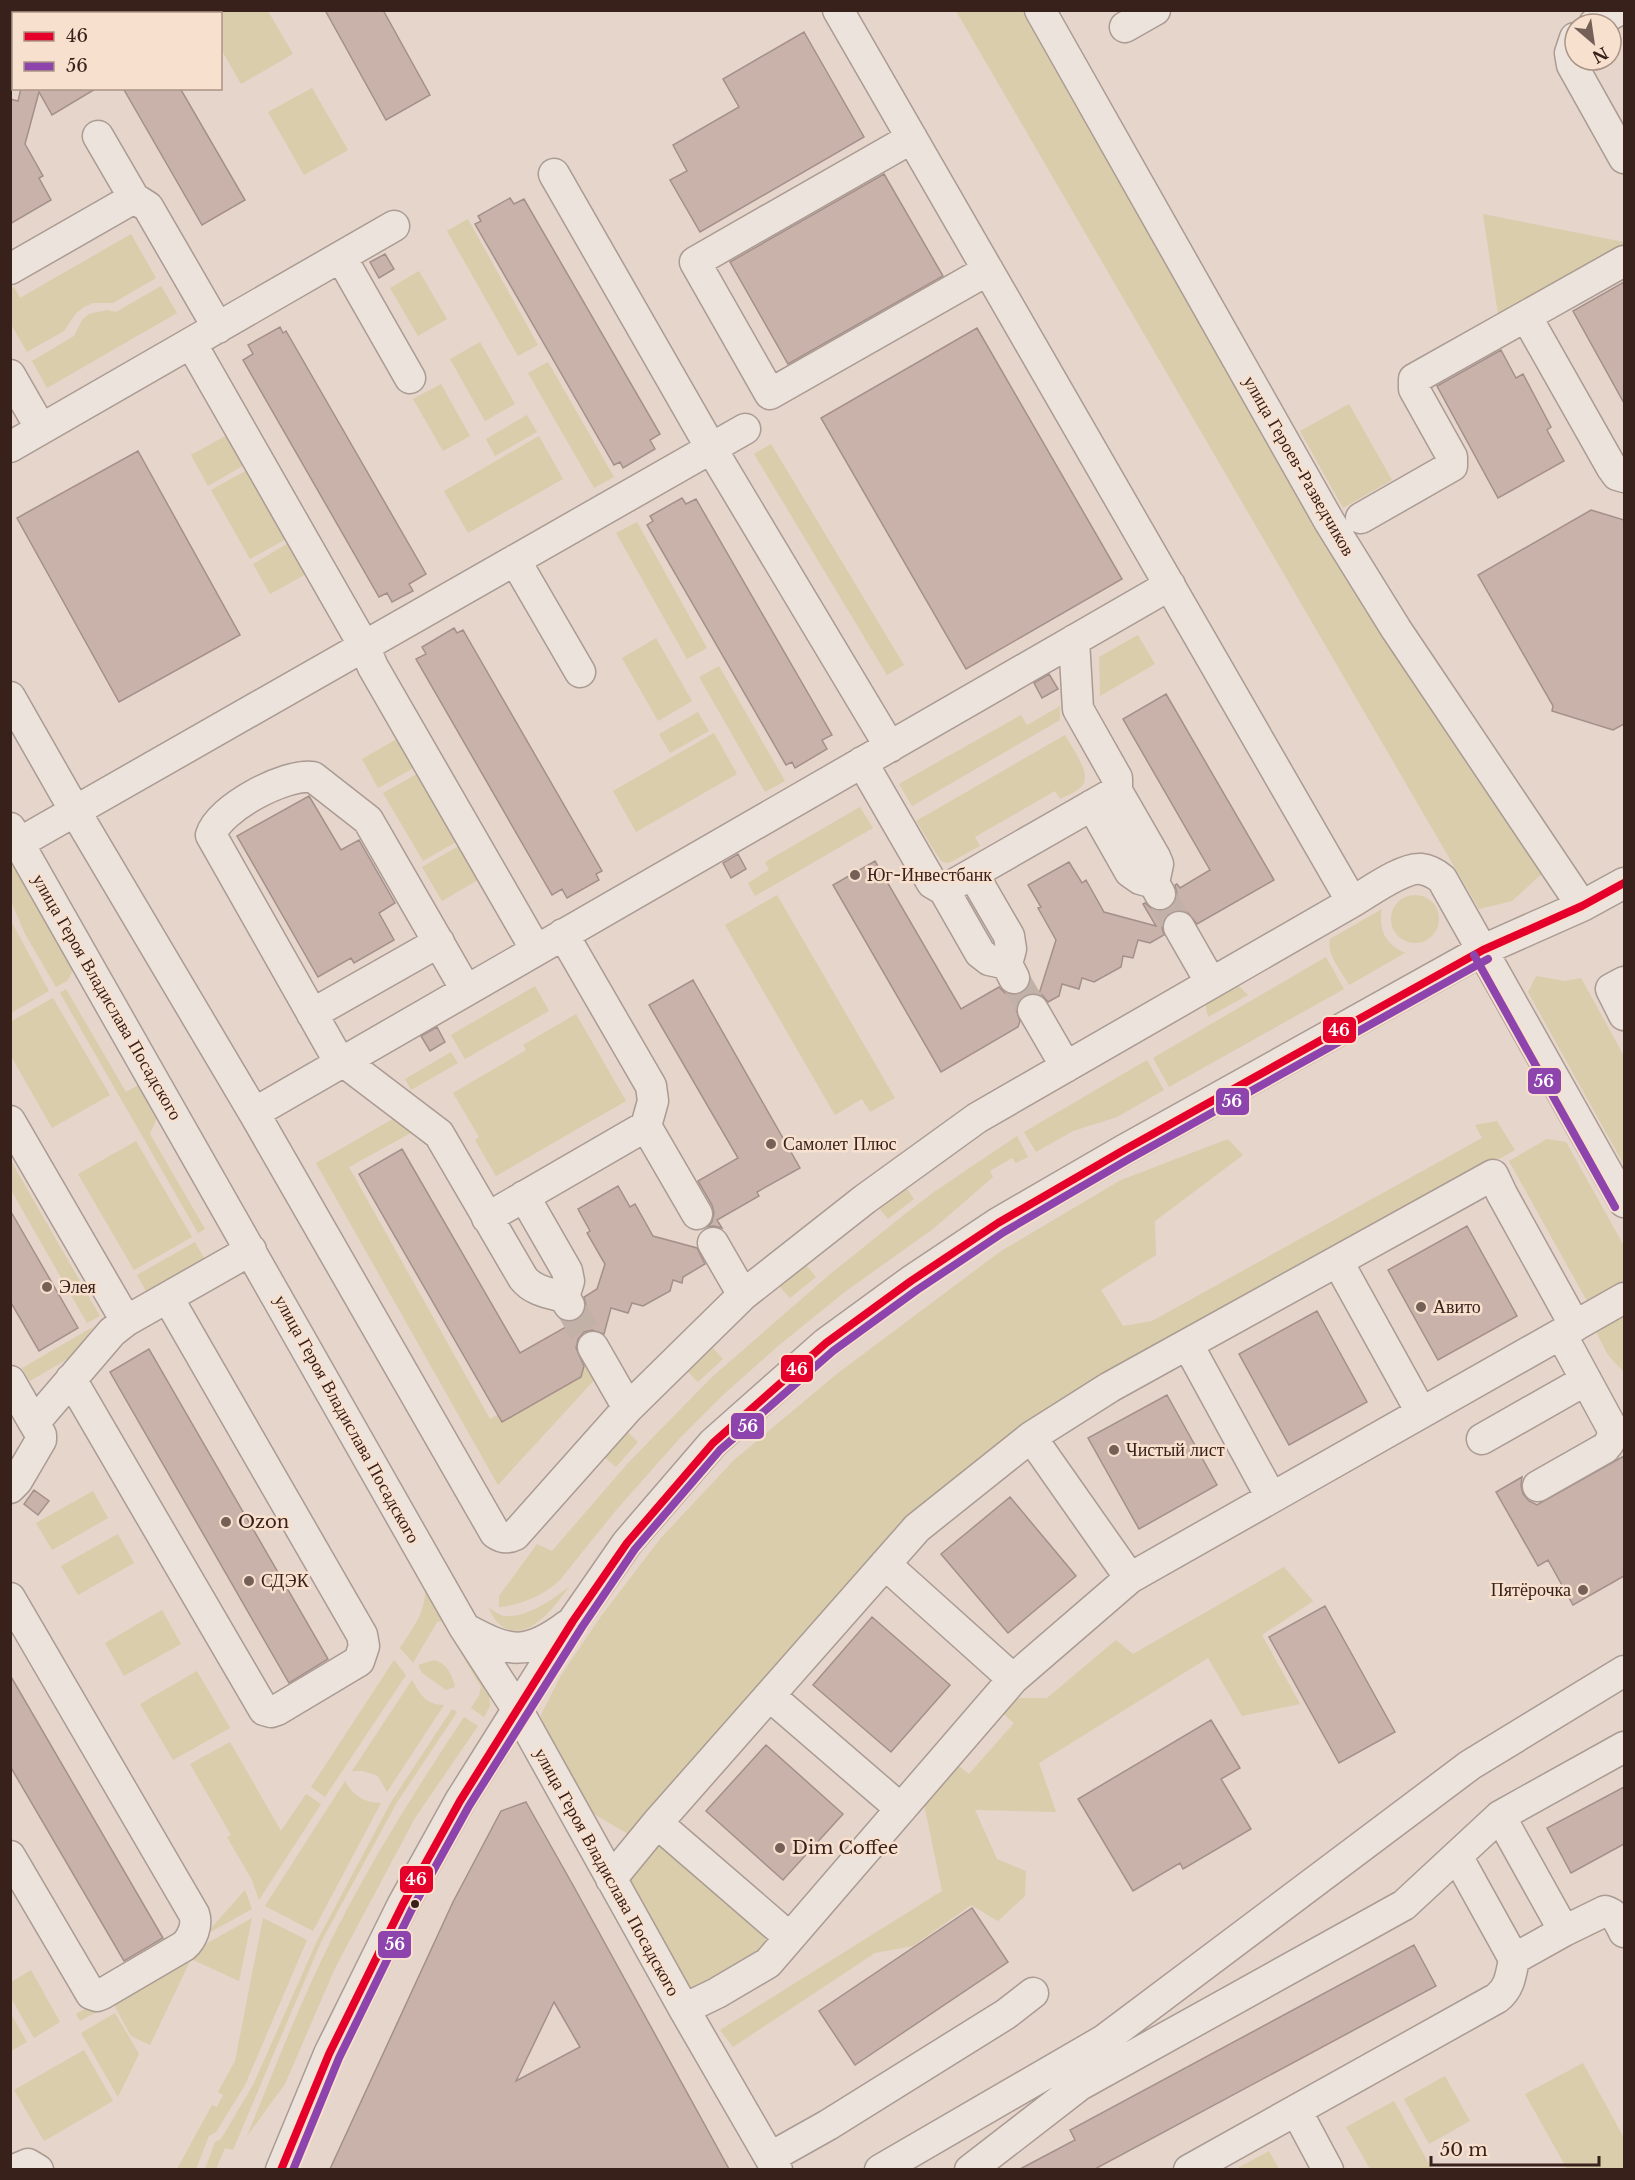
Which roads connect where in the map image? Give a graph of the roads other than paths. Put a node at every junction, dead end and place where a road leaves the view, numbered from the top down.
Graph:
1 (838, 10) edge
2 (1040, 10) edge
3 (1155, 10) edge
4 (1125, 27) dead end
5 (1576, 72) edge
6 (98, 136) dead end
7 (912, 138) junction
8 (1624, 158) edge
9 (554, 174) dead end
10 (134, 198) junction
11 (394, 226) dead end
12 (341, 257) junction
13 (1624, 261) edge
14 (10, 269) edge
15 (988, 270) junction
16 (1526, 316) junction
17 (218, 328) junction
18 (191, 343) junction
19 (10, 375) edge
20 (410, 378) dead end
21 (41, 429) junction
22 (745, 429) dead end
23 (10, 447) edge
24 (711, 448) junction
25 (1624, 477) edge
26 (1361, 518) dead end
27 (515, 560) junction
28 (1170, 585) junction
29 (1074, 640) junction
30 (364, 646) junction
31 (580, 672) dead end
32 (10, 697) edge
33 (890, 747) junction
34 (862, 762) junction
35 (1105, 798) junction
36 (75, 811) junction
37 (15, 836) edge
38 (973, 874) junction
39 (1624, 883) edge
40 (1157, 889) tunnel mouth
41 (944, 890) junction
42 (1352, 902) junction
43 (1582, 906) junction
44 (1179, 927) tunnel mouth
45 (563, 934) junction
46 (439, 942) junction
47 (536, 950) junction
48 (1484, 950) junction
49 (1211, 982) junction
50 (1624, 982) edge
51 (466, 990) junction
52 (1033, 1010) tunnel mouth
53 (312, 1014) junction
54 (1624, 1015) edge
55 (342, 1062) junction
56 (1066, 1067) junction
57 (254, 1113) junction
58 (10, 1121) edge
59 (646, 1126) junction
60 (524, 1196) junction
61 (1624, 1202) edge
62 (697, 1214) dead end
63 (488, 1218) junction
64 (713, 1243) dead end
65 (251, 1250) junction
66 (1338, 1262) junction
67 (743, 1295) junction
68 (168, 1298) junction
69 (1624, 1298) edge
70 (126, 1322) junction
71 (1568, 1330) junction
72 (1188, 1345) junction
73 (593, 1347) tunnel mouth
74 (71, 1379) junction
75 (1586, 1380) junction
76 (10, 1381) edge
77 (628, 1408) junction
78 (1421, 1412) junction
79 (34, 1423) junction
80 (1032, 1437) junction
81 (1482, 1439) dead end
82 (1538, 1486) dead end
83 (10, 1488) edge
84 (1271, 1497) junction
85 (885, 1564) junction
86 (1131, 1578) junction
87 (10, 1598) edge
88 (573, 1621) junction
89 (466, 1629) junction
90 (1624, 1671) edge
91 (1013, 1679) junction
92 (771, 1696) junction
93 (517, 1709) junction
94 (1624, 1747) edge
95 (901, 1809) junction
96 (1500, 1816) junction
97 (657, 1823) junction
98 (10, 1856) edge
99 (1457, 1856) junction
100 (611, 1878) junction
101 (1564, 1931) junction
102 (1624, 1932) edge
103 (789, 1937) junction
104 (1514, 1959) junction
105 (1033, 1993) dead end
106 (684, 2009) junction
107 (1296, 2110) junction
108 (774, 2163) edge
109 (14, 2169) edge
110 (38, 2169) edge
111 (281, 2169) edge
112 (880, 2169) edge
113 (970, 2169) edge
114 (1189, 2169) edge
115 (1328, 2169) edge

1 - 7 street
2 - 43 street, улица Героев-Разведчиков
3 - 4 street
5 - 8 street
6 - 10 street
7 - 15 street
7 - 15 street
9 - 24 street
10 - 14 street
10 - 17 street
11 - 12 street
12 - 17 street
12 - 20 street
13 - 16 street
15 - 28 street
16 - 25 street
16 - 26 street
17 - 18 street
18 - 21 street
18 - 30 street
19 - 21 street
21 - 23 street
22 - 24 street
24 - 27 street
24 - 33 street
27 - 30 street
27 - 31 street
28 - 29 street
28 - 42 street
29 - 33 street
29 - 35 street
30 - 36 street
30 - 47 street
32 - 36 street
33 - 34 street
34 - 41 street
34 - 45 street
35 - 38 street
35 - 40 street
36 - 37 street
36 - 57 street
37 - 65 street, улица Героя Владислава Посадского
38 - 41 street
38 - 41 street
39 - 43 street
42 - 48 street
42 - 49 street
43 - 48 street
44 - 49 street
45 - 47 street
45 - 59 street
46 - 51 street
46 - 53 street
46 - 53 street
47 - 51 street
48 - 61 street
48 - 88 street
49 - 56 street
50 - 54 street
51 - 55 street
52 - 56 street
53 - 55 street
55 - 57 street
55 - 63 street
56 - 67 street
57 - 77 street
58 - 70 street
59 - 60 street
59 - 62 street
60 - 63 street
60 - 63 street
64 - 67 street
65 - 68 street
65 - 89 street, улица Героя Владислава Посадского
66 - 71 street
66 - 72 street
66 - 78 street
67 - 77 street
68 - 70 street
68 - 74 street
69 - 71 street
70 - 74 street
71 - 75 street
71 - 78 street
72 - 80 street
72 - 84 street
73 - 77 street
74 - 79 street
75 - 81 street
75 - 82 street
76 - 79 street
78 - 84 street
79 - 83 street
80 - 85 street
80 - 86 street
84 - 86 street
85 - 91 street
85 - 92 street
86 - 91 street
87 - 98 street
88 - 89 street
88 - 93 street
89 - 93 street, улица Героя Владислава Посадского
90 - 112 street
91 - 95 street
92 - 95 street
92 - 97 street
93 - 100 street, улица Героя Владислава Посадского
93 - 111 street
94 - 96 street
95 - 103 street
96 - 99 street
96 - 101 street
97 - 100 street
97 - 103 street
99 - 104 street
99 - 113 street
100 - 106 street, улица Героя Владислава Посадского
101 - 102 street
101 - 104 street
103 - 106 street
104 - 107 street
105 - 108 street
106 - 108 street, улица Героя Владислава Посадского
107 - 114 street
107 - 115 street
109 - 110 street

